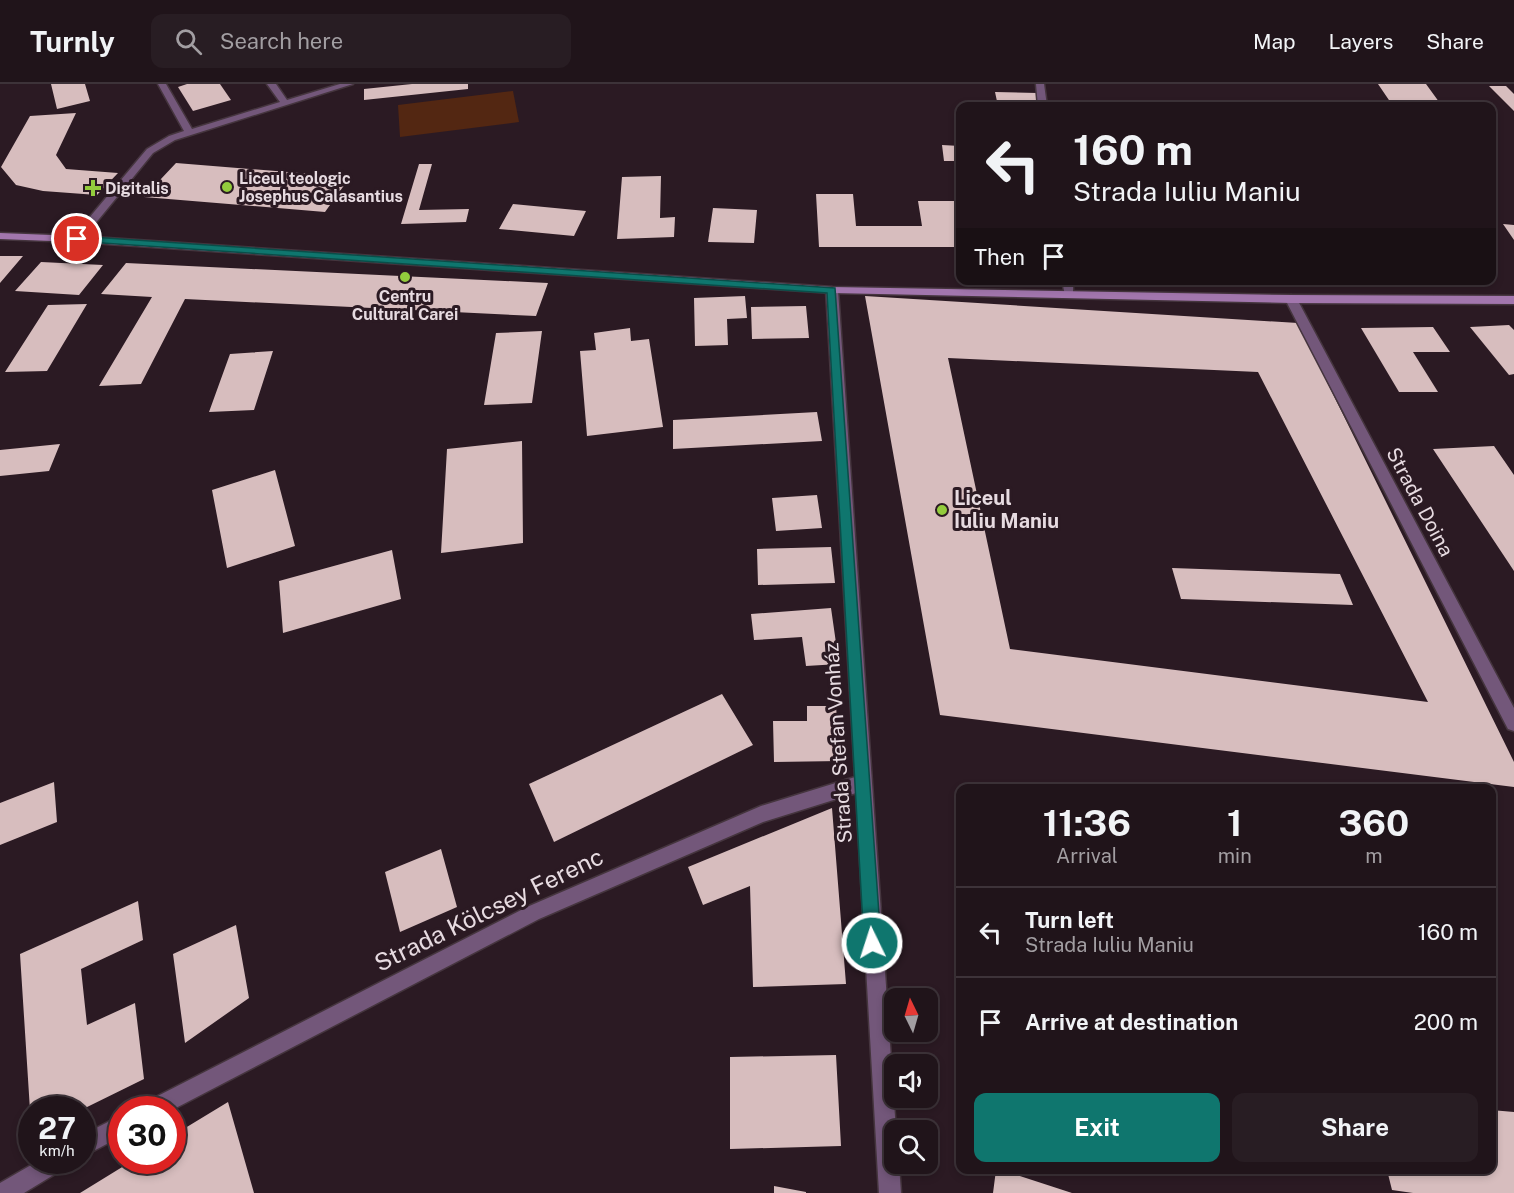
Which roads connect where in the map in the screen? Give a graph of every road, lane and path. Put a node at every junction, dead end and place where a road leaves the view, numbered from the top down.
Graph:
1 (162, 84) edge
2 (271, 84) edge
3 (349, 84) edge
4 (1040, 84) edge
5 (1042, 102) edge
6 (285, 103) junction
7 (188, 131) junction
8 (0, 236) edge
9 (77, 239) junction
10 (1068, 285) edge
11 (831, 290) junction
12 (1069, 294) junction
13 (1291, 299) junction
14 (1514, 300) edge
15 (1514, 723) edge
16 (862, 783) junction
17 (178, 1096) edge
18 (36, 1174) edge
19 (4, 1193) edge
20 (890, 1193) edge

1 - 7 street
2 - 6 street
3 - 6 street
4 - 5 street
6 - 7 street
7 - 9 street
8 - 9 street
9 - 11 street
10 - 12 street
11 - 12 street
11 - 16 street, Strada Stefan Vonház
12 - 13 street
13 - 14 street
13 - 15 street, Strada Doina
16 - 17 street, Strada Kölcsey Ferenc
16 - 20 street, Strada Stefan Vonház
18 - 19 street

